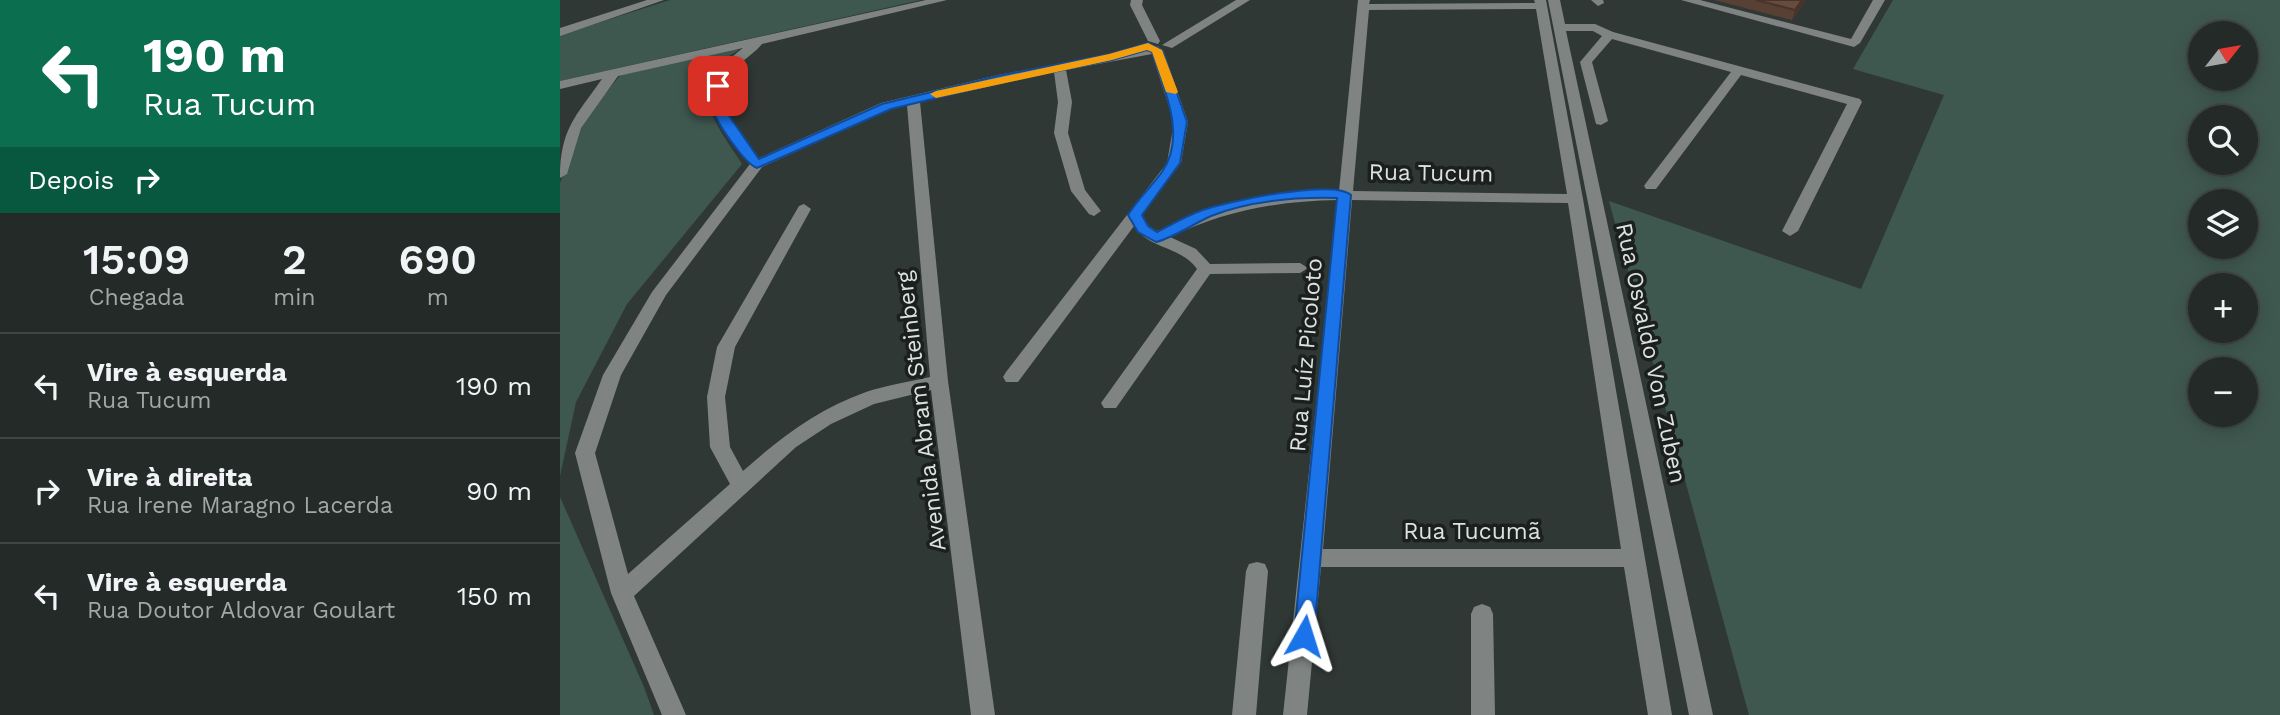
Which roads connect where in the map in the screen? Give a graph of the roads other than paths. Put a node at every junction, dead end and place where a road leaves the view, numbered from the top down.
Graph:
1 (658, 0) edge
2 (941, 0) edge
3 (1137, 0) edge
4 (1244, 0) edge
5 (1687, 0) edge
6 (1879, 0) edge
7 (1545, 2) edge
8 (1364, 4) edge
9 (1559, 27) junction
10 (560, 32) edge
11 (1609, 35) junction
12 (765, 38) junction
13 (1156, 46) junction
14 (1059, 67) junction
15 (1738, 71) junction
16 (614, 72) junction
17 (560, 85) edge
18 (913, 100) junction
19 (1601, 121) dead end
20 (757, 164) junction
21 (560, 174) edge
22 (1651, 186) dead end
23 (1344, 195) junction
24 (1576, 199) junction
25 (804, 209) dead end
26 (1094, 211) dead end
27 (1135, 215) junction
28 (1790, 231) dead end
29 (1156, 238) junction
30 (1300, 268) dead end
31 (1205, 269) junction
32 (1012, 377) dead end
33 (939, 381) junction
34 (1110, 403) dead end
35 (741, 486) junction
36 (1313, 558) junction
37 (1632, 558) junction
38 (1257, 571) dead end
39 (622, 593) junction
40 (1482, 614) dead end
41 (674, 715) edge
42 (983, 715) edge
43 (1244, 715) edge
44 (1295, 715) edge
45 (1483, 715) edge
46 (1660, 715) edge
47 (1701, 715) edge

1 - 10 street
2 - 12 street
3 - 13 street
4 - 13 street
5 - 6 street
7 - 8 street
7 - 9 street, Rua Osvaldo Von Zuben
7 - 24 street, Rua Osvaldo Von Zuben
8 - 23 street, Rua Luíz Picoloto
9 - 11 street
9 - 47 street, Rua Osvaldo Von Zuben
11 - 15 street
11 - 19 street
12 - 16 street
12 - 20 street
13 - 14 street
13 - 27 street
14 - 18 street
14 - 26 street
15 - 22 street
15 - 28 street
16 - 17 street
16 - 21 street
18 - 20 street
18 - 33 street, Avenida Abram Steinberg
20 - 39 street
23 - 24 street, Rua Tucum
23 - 29 street, Rua Tucum
23 - 36 street, Rua Luíz Picoloto
24 - 37 street, Rua Osvaldo Von Zuben
25 - 35 street
27 - 29 street
27 - 32 street
29 - 31 street
30 - 31 street
31 - 34 street
33 - 35 street
33 - 42 street, Avenida Abram Steinberg
35 - 39 street
36 - 37 street, Rua Tucumã
36 - 44 street, Rua Luíz Picoloto
37 - 46 street, Rua Osvaldo Von Zuben
38 - 43 street
39 - 41 street
40 - 45 street

